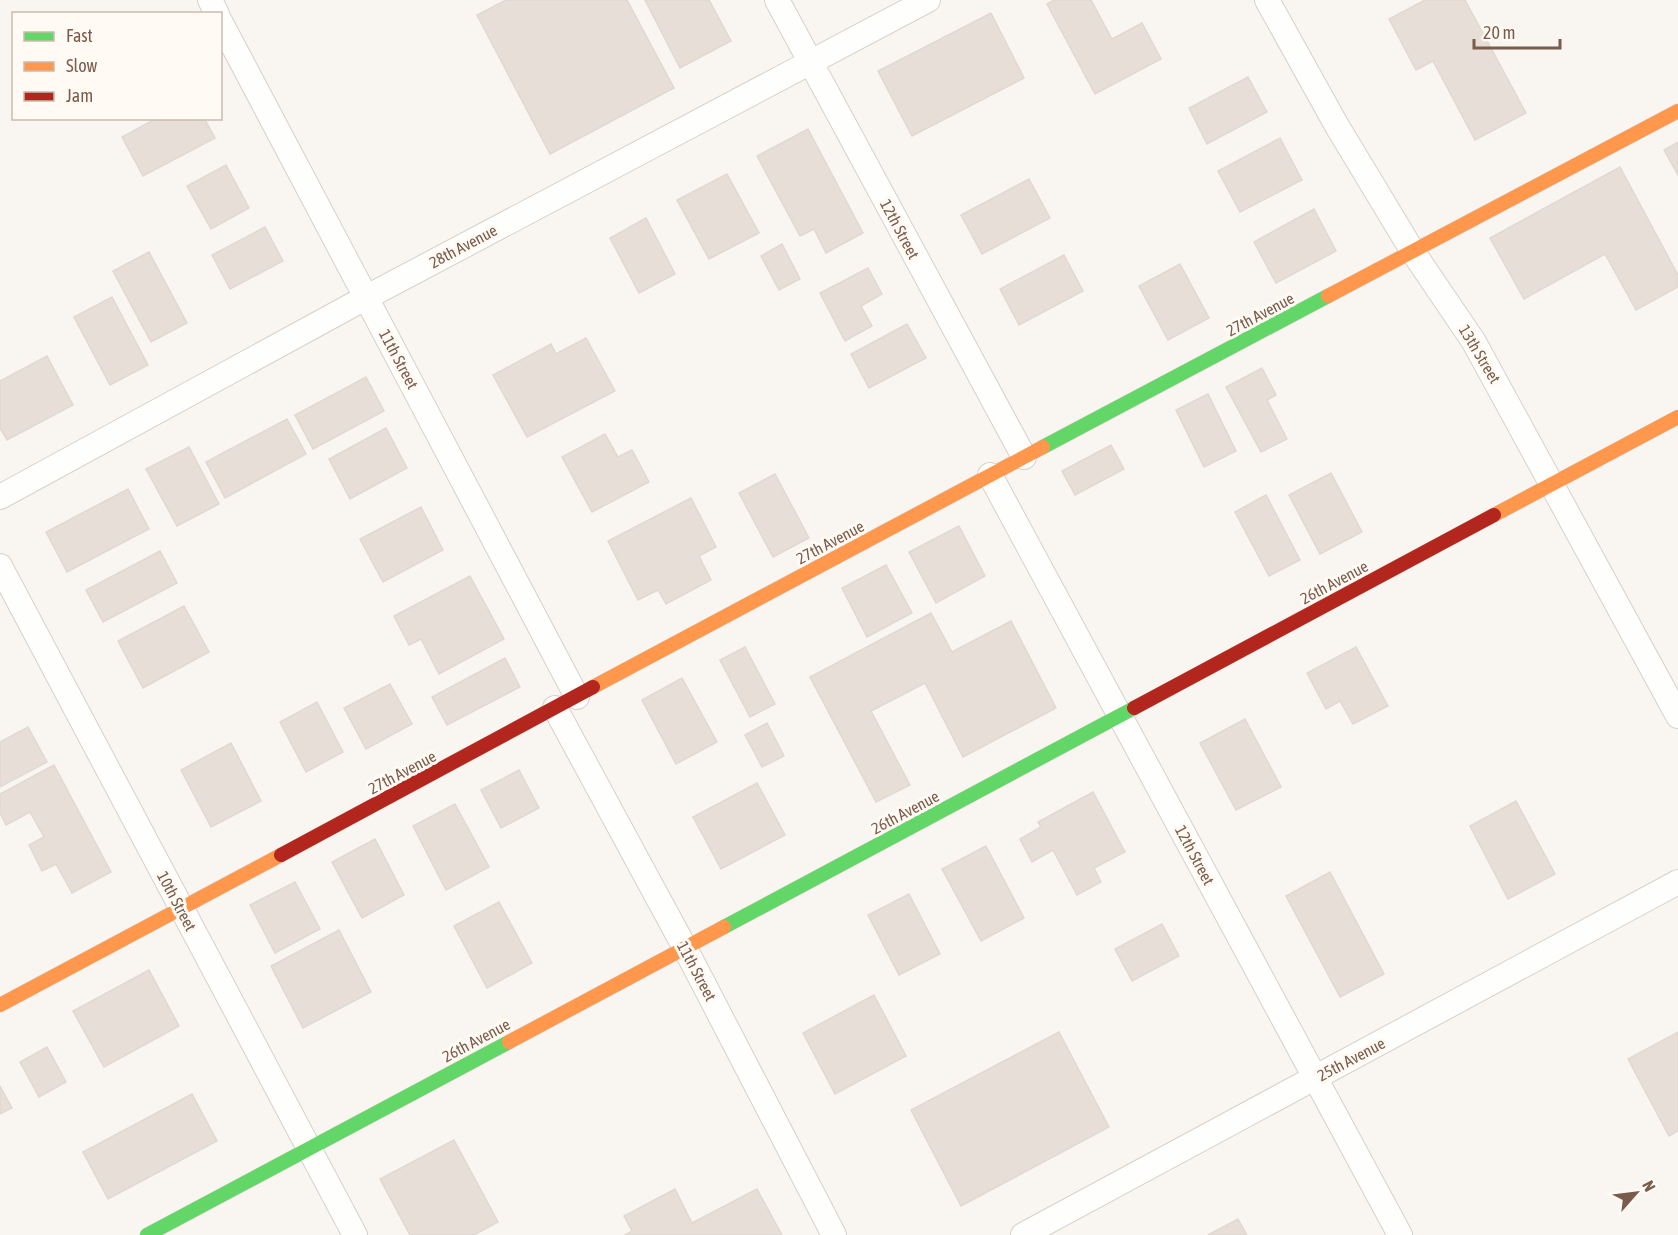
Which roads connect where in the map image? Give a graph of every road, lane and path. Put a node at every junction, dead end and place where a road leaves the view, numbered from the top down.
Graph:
1 (777, 0) edge
2 (928, 0) edge
3 (1267, 0) edge
4 (222, 25) edge
5 (810, 61) junction
6 (1678, 111) edge
7 (1413, 252) junction
8 (366, 297) junction
9 (1678, 417) edge
10 (1024, 457) junction
11 (990, 475) junction
12 (1553, 483) junction
13 (0, 497) edge
14 (0, 566) edge
15 (577, 697) junction
16 (555, 708) junction
17 (1120, 716) junction
18 (1678, 717) edge
19 (1678, 882) edge
20 (181, 909) junction
21 (685, 948) junction
22 (0, 1005) edge
23 (1315, 1078) junction
24 (310, 1148) junction
25 (147, 1235) edge
26 (355, 1235) edge
27 (834, 1235) edge
28 (1023, 1235) edge
29 (1400, 1235) edge

1 - 5 street, 12th Street
2 - 5 street, 28th Avenue
3 - 7 street, 13th Street
4 - 8 street, 11th Street
5 - 8 street, 28th Avenue
5 - 10 street, 12th Street
6 - 7 street, 27th Avenue
7 - 10 street, 27th Avenue
7 - 12 street, 13th Street
8 - 13 street, 28th Avenue
8 - 15 street, 11th Street
9 - 12 street, 26th Avenue
10 - 11 street, 27th Avenue
11 - 15 street, 27th Avenue
11 - 17 street, 12th Street
12 - 17 street, 26th Avenue
12 - 18 street, 13th Street
14 - 20 street, 10th Street
15 - 16 street, 27th Avenue
16 - 20 street, 27th Avenue
16 - 21 street, 11th Street
17 - 21 street, 26th Avenue
17 - 23 street, 12th Street
19 - 23 street, 25th Avenue
20 - 22 street, 27th Avenue
20 - 24 street, 10th Street
21 - 24 street, 26th Avenue
21 - 27 street, 11th Street
23 - 28 street, 25th Avenue
23 - 29 street, 12th Street
24 - 25 street, 26th Avenue
24 - 26 street, 10th Street

